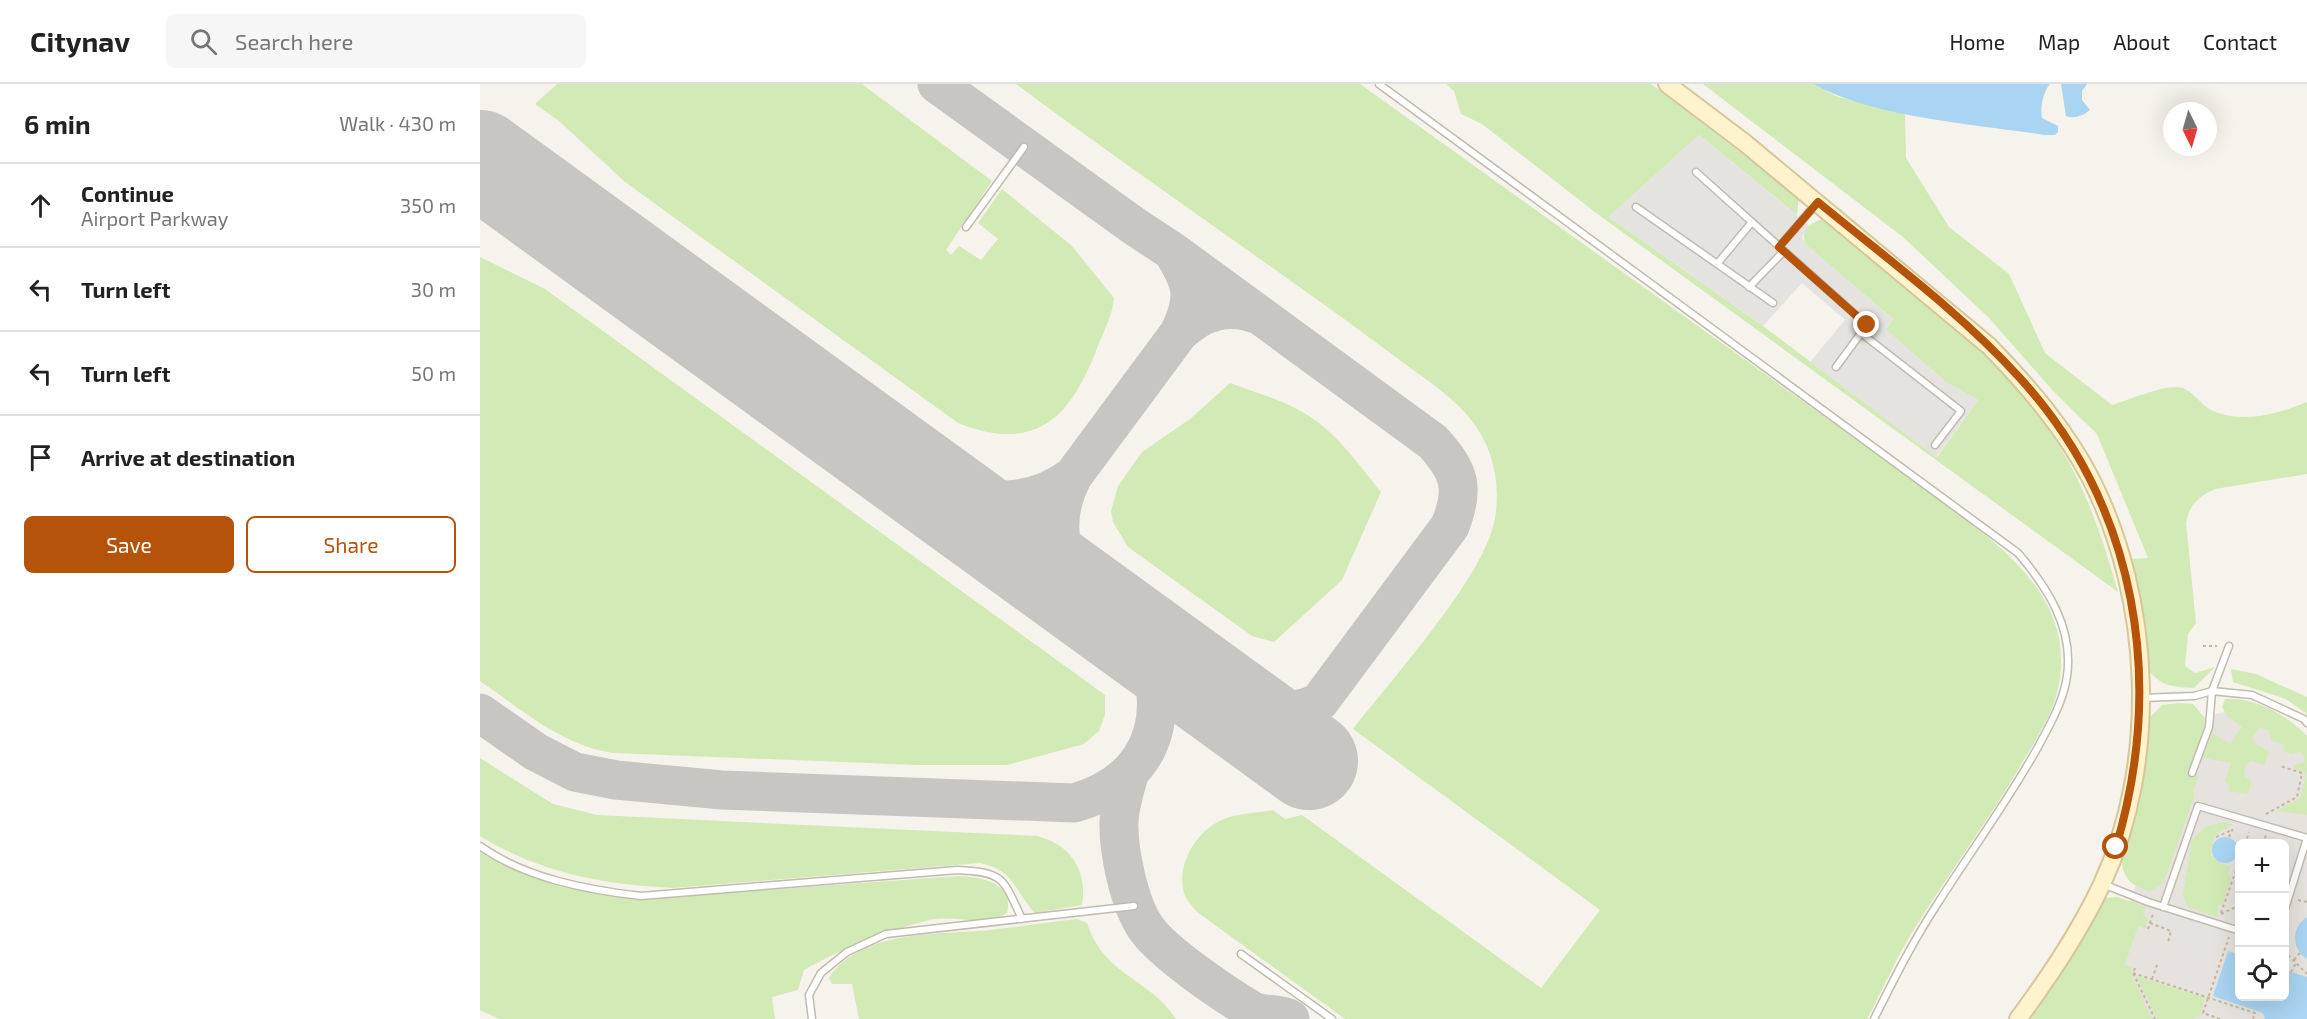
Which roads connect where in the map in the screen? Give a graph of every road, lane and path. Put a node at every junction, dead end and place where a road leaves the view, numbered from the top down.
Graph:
1 (1379, 84) edge
2 (1667, 84) edge
3 (1024, 147) dead end
4 (1696, 172) dead end
5 (1818, 202) junction
6 (1636, 207) dead end
7 (1752, 222) junction
8 (966, 227) dead end
9 (1782, 249) junction
10 (1717, 264) junction
11 (1749, 287) junction
12 (1773, 303) dead end
13 (1861, 333) junction
14 (1836, 367) dead end
15 (1935, 445) dead end
16 (2203, 646) dead end
17 (2229, 646) joint
18 (2212, 691) junction
19 (2140, 698) junction
20 (2307, 723) edge
21 (2280, 766) dead end
22 (2192, 773) dead end
23 (2252, 822) junction
24 (2232, 830) dead end
25 (2216, 837) dead end
26 (2307, 838) edge
27 (480, 846) edge
28 (2235, 873) edge
29 (2102, 883) junction
30 (2289, 886) edge
31 (1134, 906) dead end
32 (2159, 906) junction
33 (2235, 908) edge
34 (1022, 919) junction
35 (2150, 923) junction
36 (2148, 928) dead end
37 (2232, 929) junction
38 (2235, 930) edge
39 (2168, 942) dead end
40 (2300, 953) dead end
41 (1240, 954) dead end
42 (2217, 954) dead end
43 (2222, 956) junction
44 (2289, 956) edge
45 (2295, 961) junction
46 (2158, 962) dead end
47 (2214, 964) dead end
48 (2219, 966) junction
49 (2135, 968) dead end
50 (2291, 972) dead end
51 (2133, 973) junction
52 (2307, 974) edge
53 (2152, 979) junction
54 (2208, 998) junction
55 (812, 1019) edge
56 (1332, 1019) edge
57 (1874, 1019) edge
58 (2018, 1019) edge
59 (2155, 1019) edge
60 (2220, 1019) edge
61 (2253, 1019) edge

1 - 57 lane
2 - 5 main road
3 - 8 lane
4 - 7 lane
5 - 9 lane
5 - 19 main road
6 - 10 lane
7 - 9 lane
7 - 10 lane
9 - 11 lane
9 - 13 lane
10 - 11 lane
11 - 12 lane
13 - 14 lane
13 - 15 lane
16 - 17 path
17 - 18 lane
18 - 19 lane
18 - 20 lane
18 - 22 lane
19 - 29 main road
21 - 23 path
23 - 26 lane
23 - 32 lane
24 - 25 path
26 - 30 lane
27 - 34 lane
28 - 33 path
29 - 32 lane
29 - 58 main road
31 - 34 lane
32 - 35 path
32 - 37 lane
34 - 55 lane
35 - 36 path
35 - 39 path
37 - 38 lane
37 - 43 path
40 - 45 path
41 - 56 lane
42 - 43 path
43 - 48 path
44 - 45 path
45 - 50 path
45 - 52 path
46 - 53 path
47 - 48 path
48 - 54 path
49 - 51 path
51 - 53 path
51 - 59 path
53 - 54 path
54 - 60 path
54 - 61 path

